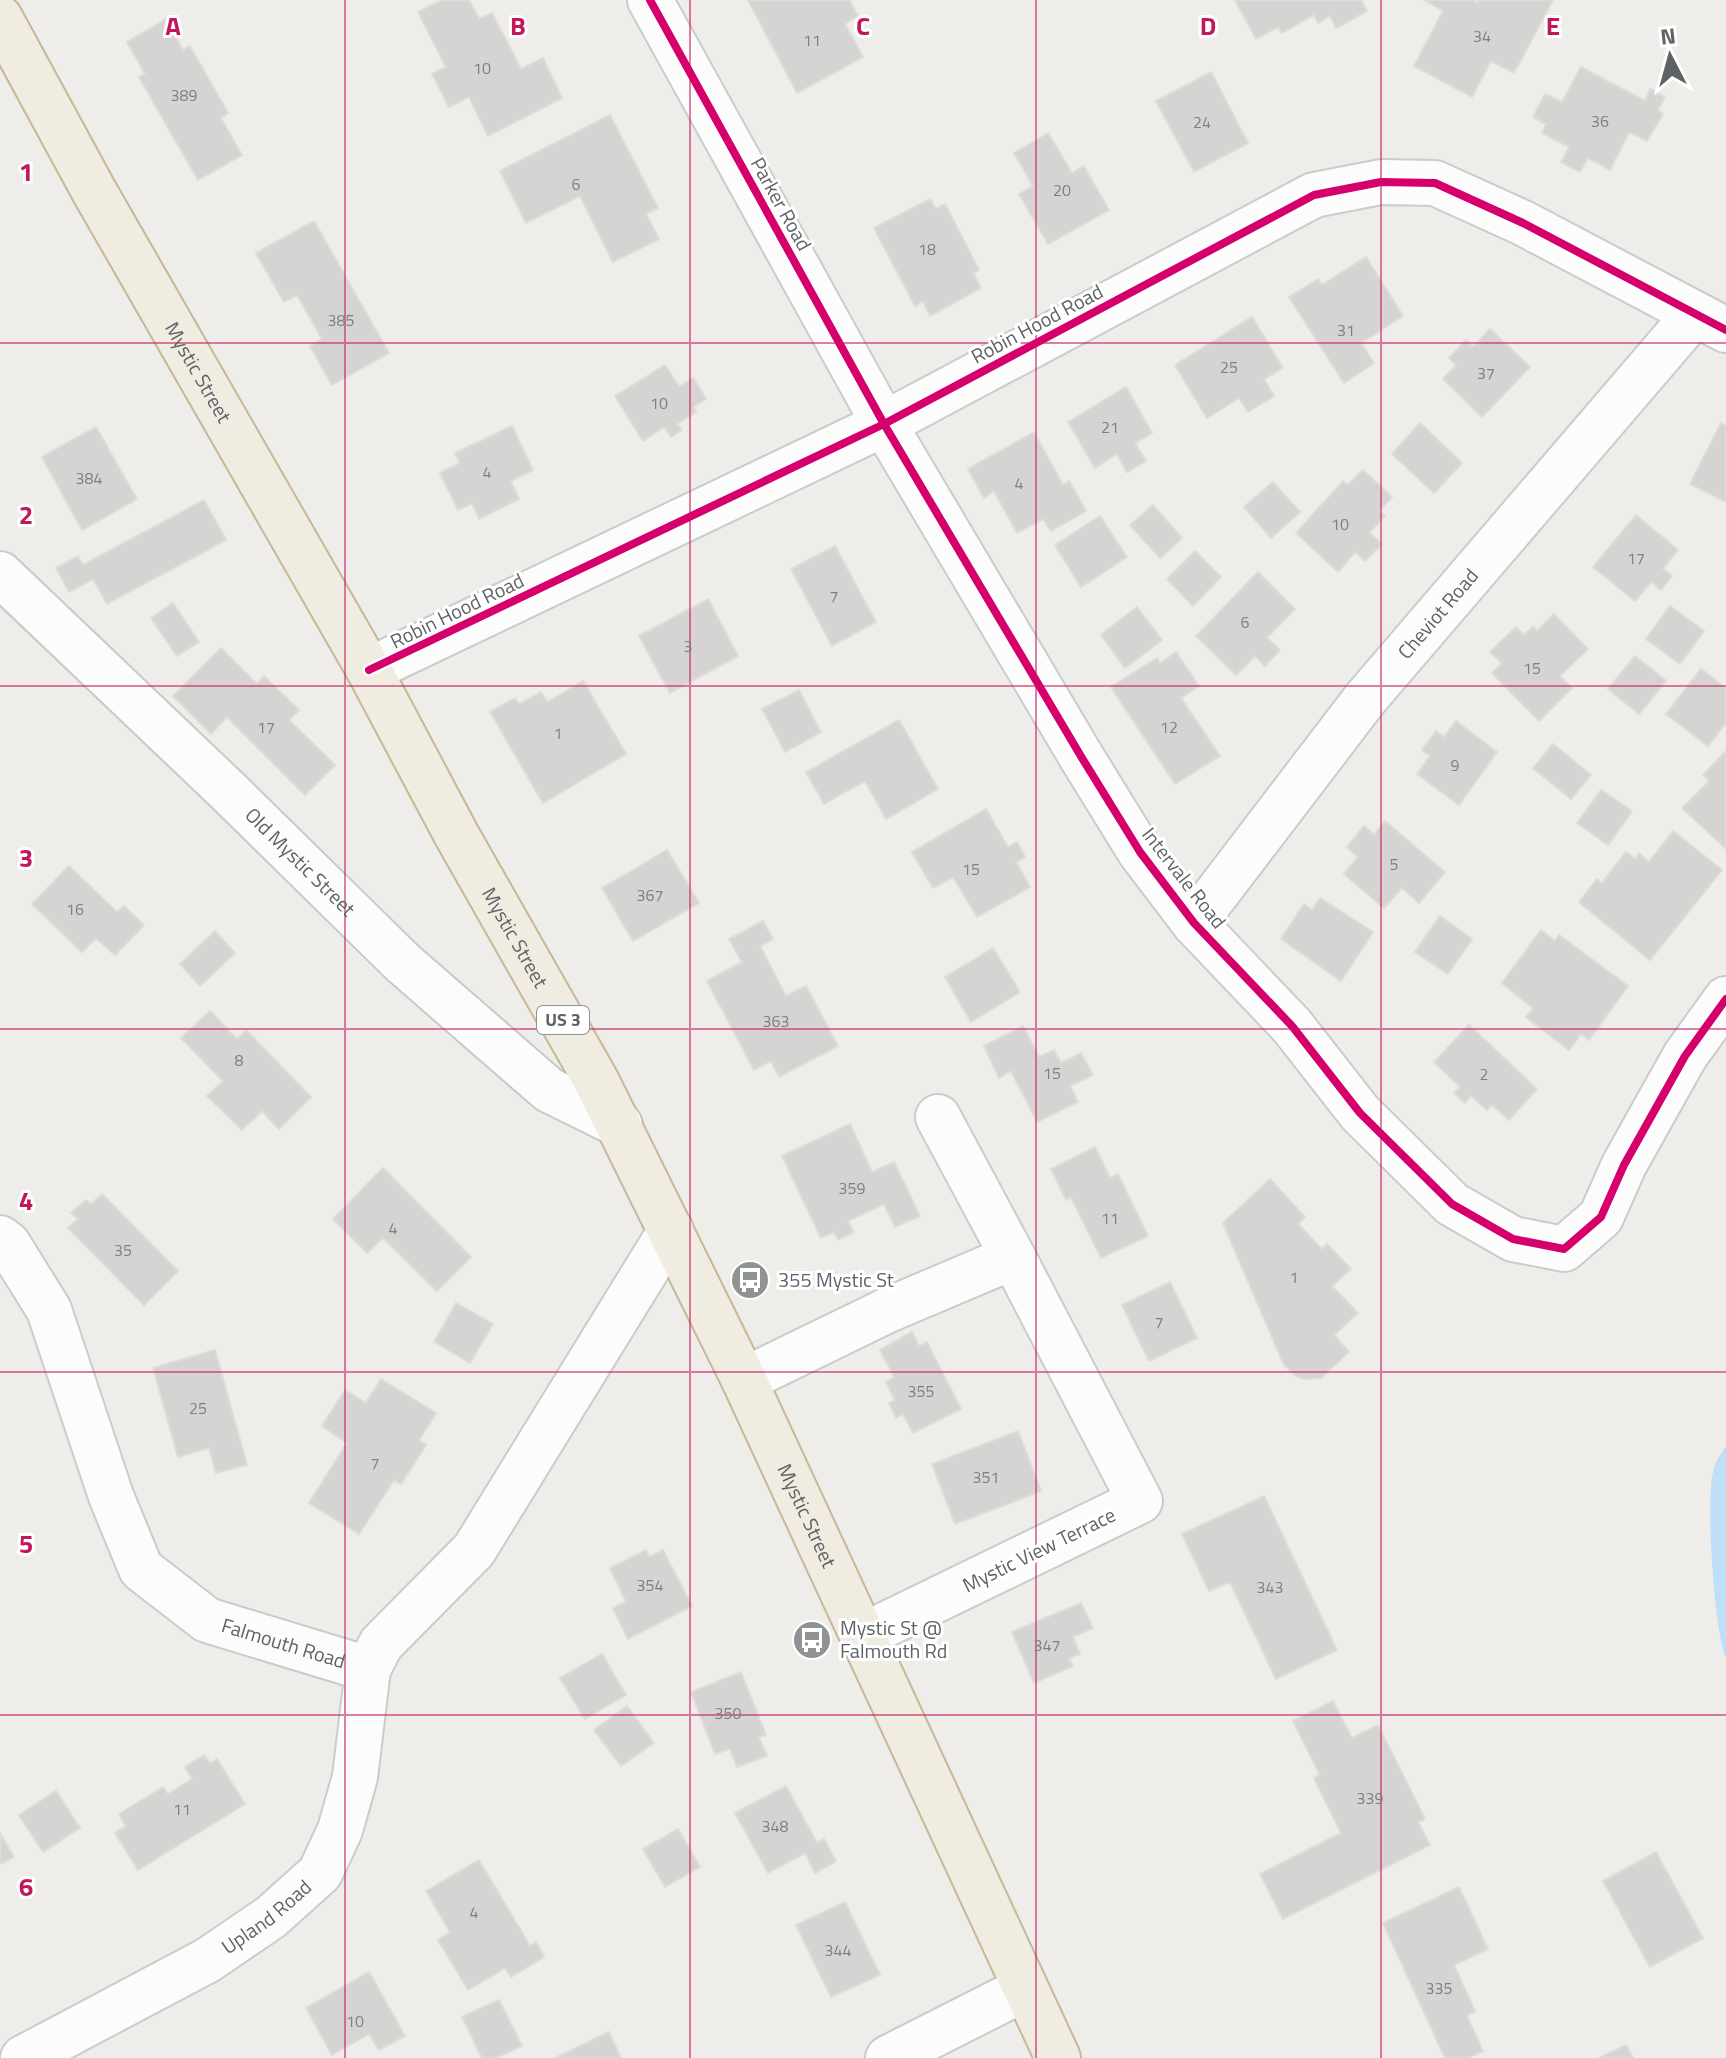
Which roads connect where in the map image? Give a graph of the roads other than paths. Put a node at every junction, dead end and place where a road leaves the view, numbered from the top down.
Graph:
1 (650, 0) edge
2 (0, 18) edge
3 (1710, 322) edge
4 (884, 424) junction
5 (0, 574) edge
6 (369, 670) junction
7 (1194, 923) junction
8 (1726, 999) edge
9 (938, 1117) dead end
10 (620, 1125) junction
11 (671, 1230) junction
12 (0, 1238) edge
13 (1013, 1257) junction
14 (744, 1380) junction
15 (864, 1635) junction
16 (368, 1669) junction
17 (1024, 1989) junction
18 (23, 2058) edge
19 (888, 2058) edge
20 (1058, 2058) edge

1 - 4 street, Parker Road
2 - 6 highway, Mystic Street / US 3
3 - 4 street, Robin Hood Road
3 - 7 street, Cheviot Road
4 - 6 street, Robin Hood Road
4 - 7 street, Intervale Road
5 - 10 street, Old Mystic Street
6 - 10 highway, Mystic Street / US 3
7 - 8 street, Intervale Road
9 - 13 street, Mystic View Terrace
10 - 11 highway, Mystic Street / US 3
11 - 14 highway, Mystic Street / US 3
11 - 16 street, Falmouth Road
12 - 16 street, Falmouth Road
13 - 14 street
13 - 15 street, Mystic View Terrace
14 - 15 highway, Mystic Street / US 3
15 - 17 highway, Mystic Street / US 3
16 - 18 street, Upland Road
17 - 19 street
17 - 20 highway, Mystic Street / US 3

